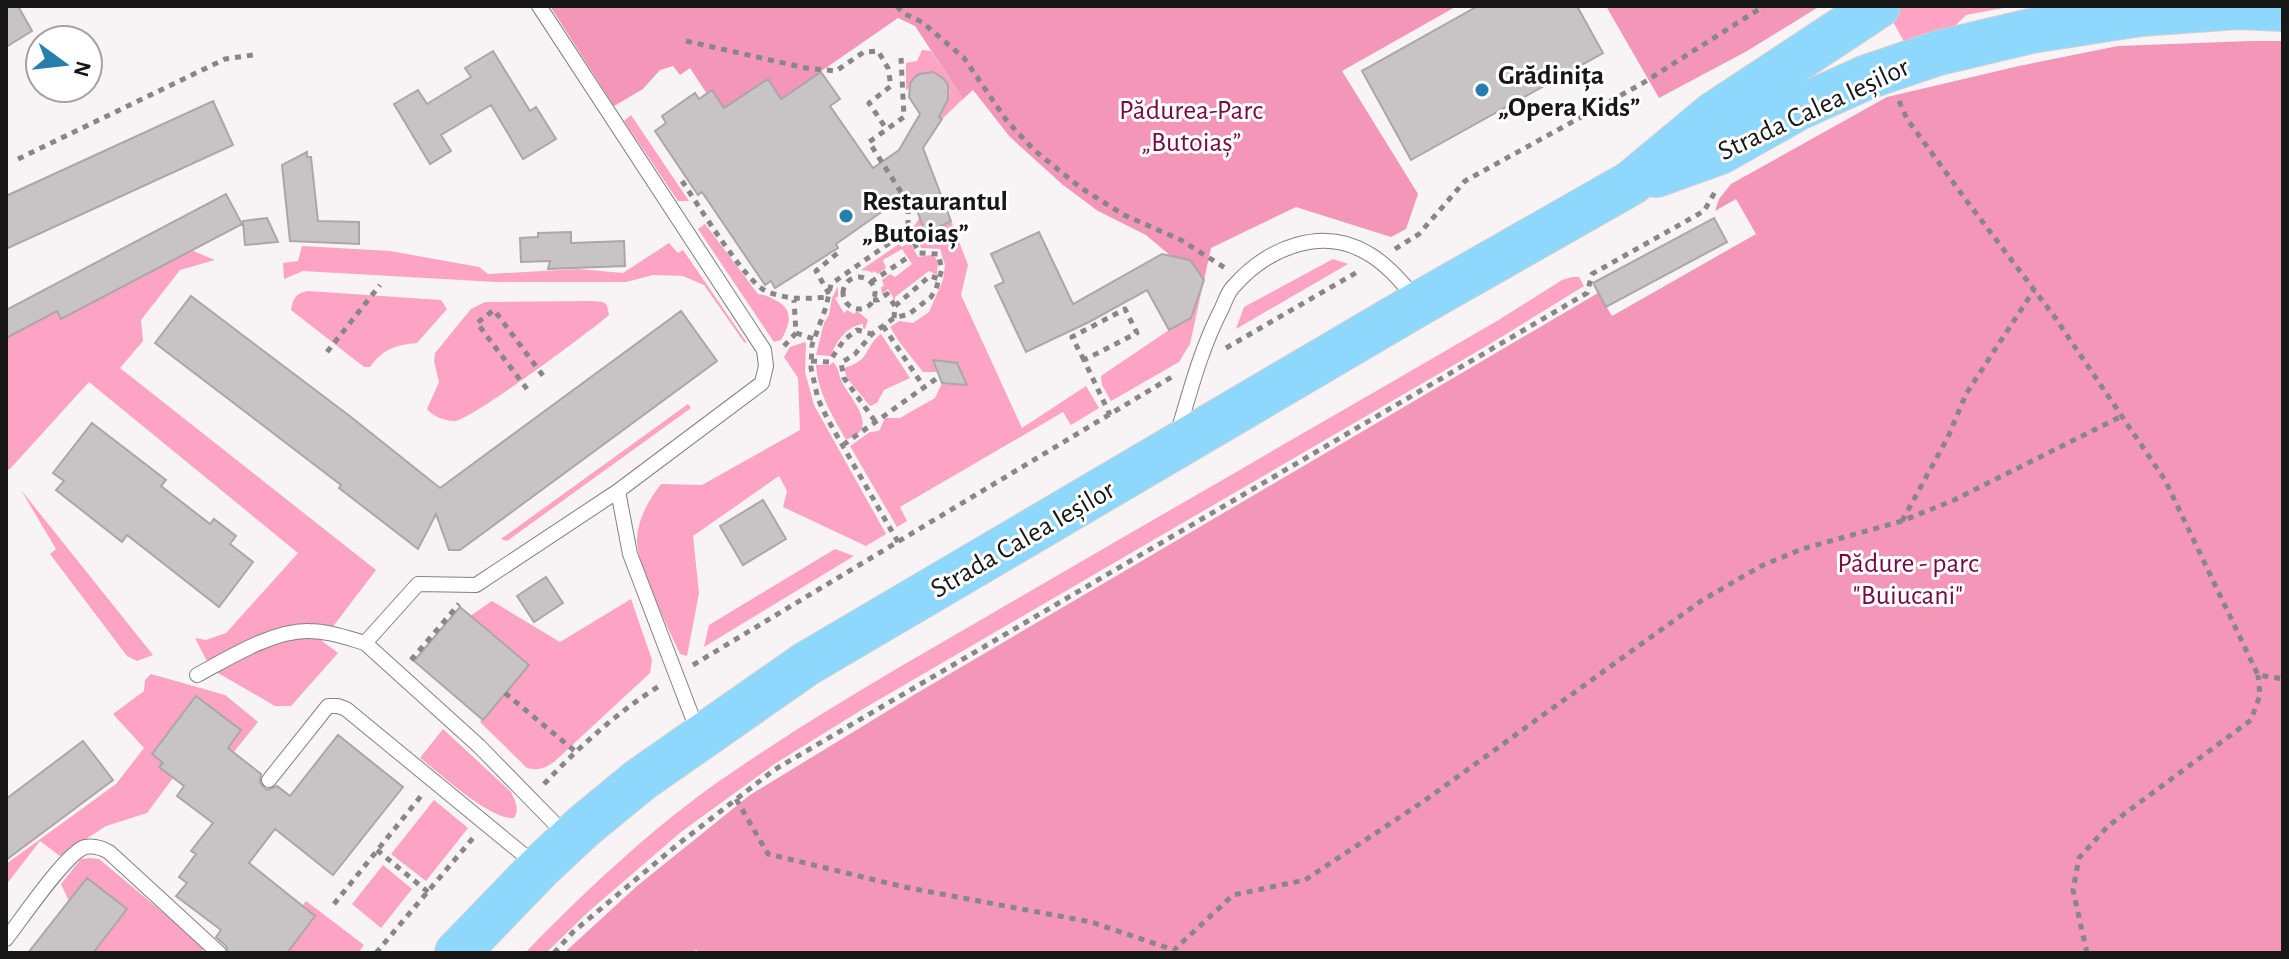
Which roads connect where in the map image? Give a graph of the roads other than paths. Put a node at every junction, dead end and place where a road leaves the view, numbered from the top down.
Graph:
1 (539, 6) edge
2 (1878, 6) edge
3 (2283, 9) edge
4 (2053, 17) edge
5 (1631, 183) junction
6 (1420, 303) junction
7 (1173, 449) junction
8 (618, 491) junction
9 (365, 643) junction
10 (197, 675) dead end
11 (699, 737) junction
12 (269, 780) dead end
13 (555, 854) junction
14 (6, 939) edge
15 (219, 953) edge
16 (457, 953) edge

1 - 8 lane
2 - 5 main road, Strada Calea Ieșilor
3 - 4 main road, Strada Calea Ieșilor
4 - 5 main road, Strada Calea Ieșilor
5 - 6 main road, Strada Calea Ieșilor
6 - 7 main road, Strada Calea Ieșilor
6 - 7 lane
7 - 11 main road, Strada Calea Ieșilor
8 - 9 lane
8 - 11 lane
9 - 10 lane
9 - 13 lane
11 - 13 main road, Strada Calea Ieșilor
12 - 13 lane
13 - 16 main road, Strada Calea Ieșilor
14 - 15 lane

